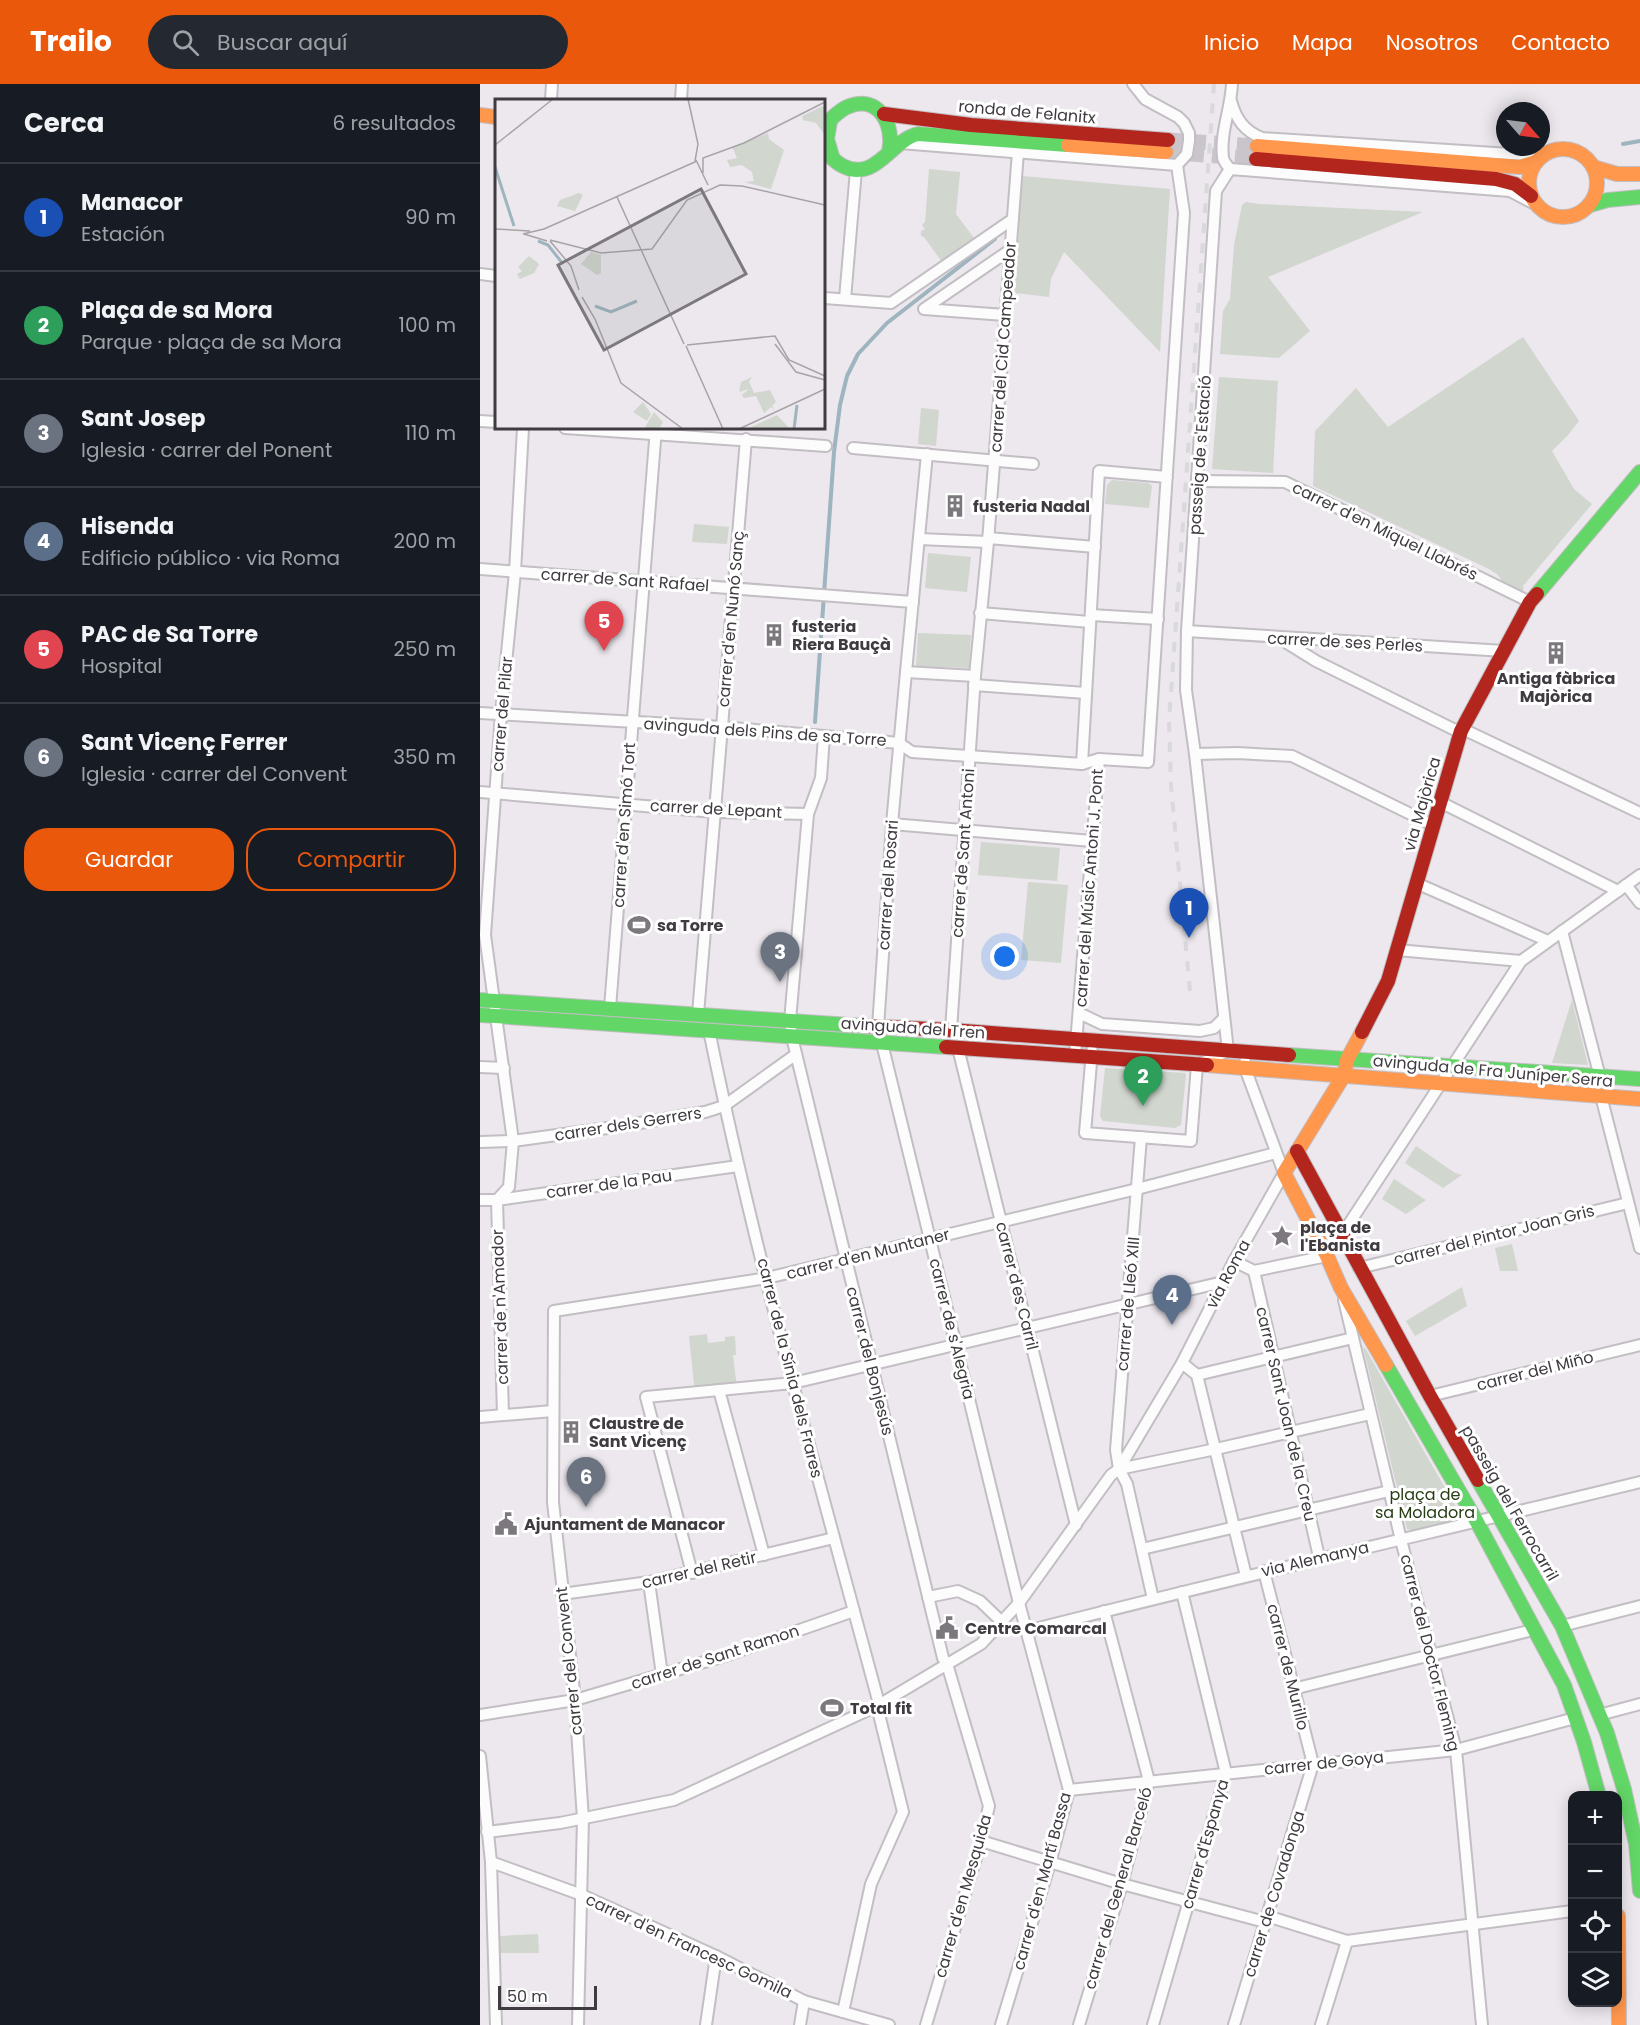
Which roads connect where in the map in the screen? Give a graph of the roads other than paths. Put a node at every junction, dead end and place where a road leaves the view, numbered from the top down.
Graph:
1 (552, 84) edge
2 (682, 84) edge
3 (1133, 84) edge
4 (1232, 84) edge
5 (550, 99) edge
6 (681, 99) edge
7 (1231, 100) junction
8 (884, 114) junction
9 (480, 115) edge
10 (495, 117) edge
11 (827, 123) edge
12 (894, 147) junction
13 (1018, 152) junction
14 (828, 154) edge
15 (1540, 159) junction
16 (1177, 165) junction
17 (1593, 167) junction
18 (1230, 169) junction
19 (856, 170) junction
20 (1640, 174) edge
21 (1640, 197) edge
22 (1533, 200) junction
23 (1590, 205) junction
24 (1013, 219) junction
25 (1010, 250) junction
26 (480, 274) edge
27 (495, 276) edge
28 (825, 298) edge
29 (845, 299) junction
30 (1005, 315) junction
31 (480, 421) edge
32 (495, 422) edge
33 (523, 429) edge
34 (595, 429) edge
35 (655, 431) edge
36 (746, 439) junction
37 (826, 446) dead end
38 (853, 448) dead end
39 (927, 454) junction
40 (994, 462) junction
41 (1033, 464) dead end
42 (1640, 472) edge
43 (1167, 477) junction
44 (1198, 481) junction
45 (919, 539) junction
46 (988, 540) junction
47 (1095, 547) junction
48 (480, 569) edge
49 (515, 572) junction
50 (643, 582) junction
51 (734, 588) junction
52 (913, 602) junction
53 (1530, 602) junction
54 (980, 613) junction
55 (1090, 619) junction
56 (1158, 619) junction
57 (1187, 631) junction
58 (1279, 638) junction
59 (1504, 651) junction
60 (906, 672) junction
61 (975, 680) junction
62 (1086, 693) junction
63 (480, 713) edge
64 (501, 714) junction
65 (632, 722) junction
66 (722, 727) junction
67 (1461, 731) junction
68 (824, 736) junction
69 (899, 743) junction
70 (1195, 754) junction
71 (969, 756) junction
72 (1099, 759) junction
73 (1082, 764) junction
74 (480, 792) edge
75 (495, 794) junction
76 (1440, 802) junction
77 (626, 803) junction
78 (715, 812) junction
79 (1640, 813) edge
80 (808, 814) junction
81 (892, 824) junction
82 (1433, 825) junction
83 (964, 830) junction
84 (1092, 841) junction
85 (1640, 875) edge
86 (1416, 883) junction
87 (1622, 888) junction
88 (1640, 903) edge
89 (1562, 931) junction
90 (1548, 941) junction
91 (1397, 950) junction
92 (1521, 961) junction
93 (480, 1000) edge
94 (495, 1000) junction
95 (610, 1008) junction
96 (698, 1014) junction
97 (1079, 1014) junction
98 (480, 1015) edge
99 (496, 1016) junction
100 (1223, 1019) junction
101 (790, 1021) junction
102 (878, 1027) junction
103 (709, 1030) junction
104 (951, 1030) junction
105 (792, 1037) junction
106 (882, 1043) junction
107 (958, 1048) junction
108 (1076, 1048) junction
109 (1092, 1050) junction
110 (1228, 1051) junction
111 (1245, 1052) junction
112 (795, 1055) junction
113 (1347, 1060) junction
114 (1197, 1065) junction
115 (480, 1066) edge
116 (1452, 1067) junction
117 (504, 1068) junction
118 (1245, 1068) junction
119 (1344, 1075) junction
120 (1600, 1077) junction
121 (1640, 1079) edge
122 (1441, 1084) junction
123 (1601, 1096) junction
124 (1640, 1099) edge
125 (724, 1106) junction
126 (1141, 1137) junction
127 (513, 1141) junction
128 (480, 1142) edge
129 (1297, 1151) junction
130 (1275, 1153) junction
131 (738, 1166) junction
132 (1284, 1173) junction
133 (1137, 1189) junction
134 (480, 1200) edge
135 (497, 1200) junction
136 (1628, 1203) junction
137 (1001, 1222) junction
138 (1343, 1233) junction
139 (930, 1238) junction
140 (1640, 1248) edge
141 (1327, 1256) junction
142 (846, 1258) junction
143 (1234, 1261) junction
144 (1359, 1268) junction
145 (1254, 1271) junction
146 (767, 1278) junction
147 (1223, 1282) junction
148 (1341, 1288) junction
149 (1129, 1304) junction
150 (1027, 1328) junction
151 (1353, 1338) junction
152 (955, 1345) junction
153 (1640, 1345) edge
154 (1274, 1357) junction
155 (1182, 1363) junction
156 (871, 1365) junction
157 (1197, 1375) junction
158 (793, 1383) junction
159 (718, 1390) junction
160 (1430, 1396) junction
161 (553, 1412) junction
162 (1370, 1414) junction
163 (503, 1415) junction
164 (480, 1418) edge
165 (1291, 1432) junction
166 (1216, 1449) junction
167 (1119, 1469) junction
168 (1640, 1482) edge
169 (1389, 1491) junction
170 (1308, 1510) junction
171 (1498, 1516) junction
172 (1477, 1522) junction
173 (1076, 1525) junction
174 (1234, 1527) junction
175 (834, 1538) junction
176 (1401, 1540) junction
177 (1142, 1549) junction
178 (764, 1555) junction
179 (1319, 1557) junction
180 (1264, 1571) junction
181 (692, 1573) junction
182 (1246, 1576) junction
183 (649, 1582) junction
184 (1182, 1592) junction
185 (562, 1594) junction
186 (928, 1597) junction
187 (1153, 1599) junction
188 (1019, 1603) junction
189 (1640, 1606) edge
190 (854, 1611) junction
191 (1104, 1611) junction
192 (1002, 1622) junction
193 (1562, 1626) junction
194 (1533, 1630) junction
195 (1027, 1631) junction
196 (1431, 1654) junction
197 (947, 1664) junction
198 (662, 1675) junction
199 (1293, 1689) junction
200 (575, 1700) junction
201 (1640, 1704) edge
202 (878, 1705) junction
203 (480, 1715) edge
204 (1599, 1715) junction
205 (1575, 1718) junction
206 (1456, 1750) junction
207 (480, 1756) edge
208 (1313, 1764) junction
209 (1226, 1773) junction
210 (1149, 1781) junction
211 (1069, 1790) junction
212 (1598, 1791) edge
213 (583, 1819) junction
214 (488, 1832) junction
215 (981, 1841) junction
216 (491, 1862) junction
217 (1050, 1863) junction
218 (1122, 1884) junction
219 (1640, 1891) edge
220 (582, 1895) junction
221 (1189, 1903) junction
222 (1568, 1911) edge
223 (1266, 1919) junction
224 (1471, 1923) junction
225 (1347, 1941) junction
226 (1618, 1953) edge
227 (716, 1956) junction
228 (804, 2001) junction
229 (843, 2012) junction
230 (496, 2025) edge
231 (578, 2025) edge
232 (706, 2025) edge
233 (800, 2025) edge
234 (889, 2025) edge
235 (926, 2025) edge
236 (1001, 2025) edge
237 (1079, 2025) edge
238 (1153, 2025) edge
239 (1234, 2025) edge
240 (1321, 2025) edge
241 (1482, 2025) edge
242 (1619, 2025) edge

1 - 5 street
2 - 6 street
3 - 16 street
4 - 7 street
7 - 15 street
7 - 18 street
8 - 11 main road
8 - 12 main road
8 - 12 main road, ronda de Felanitx
9 - 10 main road
11 - 14 main road
12 - 13 street
12 - 19 main road
13 - 16 street
13 - 24 street, carrer del Cid Campeador
14 - 19 main road
15 - 17 main road
15 - 22 main road
15 - 22 main road
16 - 43 street, passeig de s'Estació
17 - 20 main road
17 - 23 main road
18 - 22 street
18 - 44 street, passeig de s'Estació
19 - 29 street
21 - 23 main road
22 - 23 main road
24 - 25 street, carrer del Cid Campeador
24 - 29 street
25 - 30 street, carrer del Cid Campeador
25 - 30 street
26 - 27 street
28 - 29 street
30 - 40 street, carrer del Cid Campeador
31 - 32 street
33 - 49 street, carrer del Pilar
34 - 35 street
35 - 36 street
35 - 50 street, carrer d'en Simó Tort
36 - 37 street
36 - 51 street, carrer d'en Nunó Sanç
38 - 39 street
39 - 40 street
39 - 45 street, carrer del Rosari
40 - 41 street
40 - 46 street, carrer del Cid Campeador
42 - 53 main road, via Majòrica
43 - 47 street, carrer del Músic Antoni J. Pont
43 - 56 street, passeig de s'Estació
44 - 53 street, carrer d'en Miquel Llabrés
44 - 57 street, passeig de s'Estació
45 - 46 street
45 - 52 street, carrer del Rosari
46 - 47 street
46 - 54 street, carrer del Cid Campeador
47 - 55 street, carrer del Músic Antoni J. Pont
48 - 49 street, carrer de Sant Rafael
49 - 50 street, carrer de Sant Rafael
49 - 64 street, carrer del Pilar
50 - 51 street, carrer de Sant Rafael
50 - 65 street, carrer d'en Simó Tort
51 - 52 street, carrer de Sant Rafael
51 - 66 street, carrer d'en Nunó Sanç
52 - 60 street, carrer del Rosari
53 - 59 main road, via Majòrica
54 - 55 street
54 - 61 street, carrer de Sant Antoni
55 - 56 street
55 - 62 street, carrer del Músic Antoni J. Pont
56 - 72 street, passeig de s'Estació
57 - 58 street, carrer de ses Perles
57 - 70 street, passeig de s'Estació
58 - 59 street, carrer de ses Perles
58 - 67 street
59 - 67 main road, via Majòrica
60 - 61 street
60 - 69 street, carrer del Rosari
61 - 62 street
61 - 71 street, carrer de Sant Antoni
62 - 73 street, carrer del Músic Antoni J. Pont
63 - 64 street, avinguda dels Pins de sa Torre
64 - 65 street, avinguda dels Pins de sa Torre
64 - 75 street, carrer del Pilar
65 - 66 street, avinguda dels Pins de sa Torre
65 - 77 street, carrer d'en Simó Tort
66 - 68 street, avinguda dels Pins de sa Torre
66 - 78 street, carrer d'en Nunó Sanç
67 - 76 main road, via Majòrica
67 - 79 street
68 - 69 street, avinguda dels Pins de sa Torre
68 - 80 street, carrer del Bonjesús
69 - 71 street, avinguda dels Pins de sa Torre
69 - 81 street, carrer del Rosari
70 - 82 street
70 - 100 street, passeig de s'Estació
71 - 73 street, avinguda dels Pins de sa Torre
71 - 83 street, carrer de Sant Antoni
72 - 73 street, carrer del Músic Antoni J. Pont
72 - 84 street, carrer del Músic Antoni J. Pont
74 - 75 street, carrer de Lepant
75 - 77 street, carrer de Lepant
75 - 94 street, carrer del Pilar
76 - 82 main road, via Majòrica
76 - 87 street
77 - 78 street, carrer de Lepant
77 - 95 street, carrer d'en Simó Tort
78 - 80 street, carrer de Lepant
78 - 96 street, carrer d'en Nunó Sanç
80 - 101 street, carrer del Bonjesús
81 - 83 street
81 - 102 street, carrer del Rosari
82 - 86 main road, via Majòrica
83 - 84 street
83 - 104 street, carrer de Sant Antoni
84 - 97 street, carrer del Músic Antoni J. Pont
85 - 87 street
86 - 90 street
86 - 91 main road, via Majòrica
87 - 88 street
87 - 89 street
89 - 90 street
89 - 120 street
90 - 92 street
91 - 92 street
91 - 113 main road, via Majòrica
92 - 116 street
93 - 94 main road, avinguda del Tren
94 - 95 main road, avinguda del Tren
94 - 99 street, carrer del Pilar
95 - 96 main road, avinguda del Tren
96 - 101 main road, avinguda del Tren
97 - 100 street
97 - 108 street, carrer del Músic Antoni J. Pont
98 - 99 main road, avinguda del Tren
99 - 103 main road, avinguda del Tren
99 - 117 street, carrer del Pilar
100 - 110 street, passeig de s'Estació
101 - 102 main road, avinguda del Tren
101 - 105 street, carrer del Bonjesús
102 - 104 main road, avinguda del Tren
102 - 106 street, carrer de s'Alegria
103 - 105 main road, avinguda del Tren
103 - 125 street, carrer de la Sínia dels Frares
104 - 108 main road, avinguda del Tren
105 - 106 main road, avinguda del Tren
105 - 112 street, carrer del Bonjesús
106 - 107 main road, avinguda del Tren
106 - 139 street, carrer de s'Alegria
107 - 108 main road, avinguda del Tren
107 - 137 street, carrer d'es Carril
108 - 109 main road, avinguda del Tren
109 - 110 main road, avinguda de Fra Juníper Serra
109 - 114 main road, avinguda del Tren
109 - 126 street
110 - 111 main road, avinguda de Fra Juníper Serra
110 - 114 street
111 - 113 main road, avinguda de Fra Juníper Serra
111 - 118 street
112 - 125 street, carrer dels Gerrers
112 - 142 street, carrer del Bonjesús
113 - 116 main road, avinguda de Fra Juníper Serra
113 - 119 main road, via Majòrica
114 - 118 main road, avinguda del Tren
114 - 126 street
115 - 117 street
116 - 120 main road, avinguda de Fra Juníper Serra
116 - 122 street
117 - 127 street, carrer del Pilar
118 - 119 main road, avinguda del Tren
118 - 130 street
119 - 122 main road, avinguda de Fra Juníper Serra
119 - 129 main road, via Majòrica
120 - 121 main road, avinguda de Fra Juníper Serra
122 - 123 main road, avinguda de Fra Juníper Serra
122 - 138 street
123 - 124 main road, avinguda de Fra Juníper Serra
123 - 136 street
125 - 127 street, carrer dels Gerrers
125 - 131 street, carrer de la Sínia dels Frares
126 - 133 street, carrer de Lleó XIII
127 - 128 street, carrer dels Gerrers
127 - 135 street, carrer del Pilar
129 - 132 main road, via Majòrica
129 - 138 main road, passeig del Ferrocarril
130 - 132 street
130 - 133 street, carrer d'en Muntaner
131 - 135 street, carrer de la Pau
131 - 146 street, carrer de la Sínia dels Frares
132 - 141 main road
132 - 143 street, via Roma
133 - 137 street, carrer d'en Muntaner
133 - 149 street, carrer de Lleó XIII
134 - 135 street, carrer de la Pau
135 - 163 street, carrer de n'Amador
136 - 140 street
136 - 144 street, carrer del Pintor Joan Gris
137 - 139 street, carrer d'en Muntaner
137 - 150 street, carrer d'es Carril
138 - 144 main road, passeig del Ferrocarril
139 - 142 street, carrer d'en Muntaner
139 - 152 street, carrer de s'Alegria
141 - 145 street
141 - 148 main road
142 - 146 street, carrer d'en Muntaner
142 - 156 street, carrer del Bonjesús
143 - 145 street
143 - 147 street, via Roma
144 - 160 main road, passeig del Ferrocarril
145 - 154 street, carrer Sant Joan de la Creu
146 - 158 street, carrer de la Sínia dels Frares
146 - 161 street, carrer d'en Muntaner
147 - 149 street
147 - 155 street, via Roma
148 - 151 street, carrer del Doctor Fleming
148 - 172 main road
149 - 150 street
149 - 167 street, carrer de Lleó XIII
150 - 152 street
150 - 173 street, carrer d'es Carril
151 - 154 street
151 - 162 street, carrer del Doctor Fleming
152 - 156 street
152 - 188 street, carrer de s'Alegria
153 - 160 street, carrer del Miño
154 - 157 street
154 - 165 street, carrer Sant Joan de la Creu
155 - 157 street
155 - 167 street, via Roma
156 - 158 street
156 - 186 street, carrer del Bonjesús
157 - 166 street
158 - 159 street
158 - 175 street, carrer de la Sínia dels Frares
159 - 178 street
159 - 181 street
160 - 171 main road, passeig del Ferrocarril
161 - 163 street
161 - 185 street, carrer del Convent
162 - 165 street
162 - 169 street, carrer del Doctor Fleming
163 - 164 street
165 - 166 street
165 - 170 street, carrer Sant Joan de la Creu
166 - 167 street
166 - 174 street
167 - 173 street, via Roma
167 - 177 street, carrer de Lleó XIII
168 - 171 street, via Alemanya
169 - 170 street
169 - 176 street, carrer del Doctor Fleming
170 - 174 street
170 - 179 street, carrer Sant Joan de la Creu
171 - 172 street, via Alemanya
171 - 193 main road, passeig del Ferrocarril
172 - 176 street, via Alemanya
172 - 194 main road
173 - 188 street, via Roma
174 - 177 street
174 - 182 street
175 - 178 street, carrer del Retir
175 - 190 street, carrer de la Sínia dels Frares
176 - 179 street, via Alemanya
176 - 196 street, carrer del Doctor Fleming
177 - 187 street, carrer de Lleó XIII
178 - 181 street, carrer del Retir
179 - 180 street, via Alemanya
180 - 182 street, via Alemanya
180 - 199 street, carrer de Murillo
181 - 183 street, carrer del Retir
182 - 184 street, via Alemanya
183 - 185 street, carrer del Retir
183 - 198 street
184 - 187 street, via Alemanya
184 - 209 street, carrer d'Espanya
185 - 200 street, carrer del Convent
186 - 192 street
186 - 197 street, carrer del Bonjesús
187 - 191 street, via Alemanya
188 - 192 street, via Roma
188 - 195 street, carrer de s'Alegria
189 - 193 street
190 - 198 street, carrer de Sant Ramon
190 - 202 street, carrer de la Sínia dels Frares
191 - 195 street, via Alemanya
191 - 210 street, carrer del General Barceló
192 - 197 street, via Roma
193 - 204 main road, passeig del Ferrocarril
194 - 196 street
194 - 205 main road
195 - 211 street, carrer d'en Martí Bassa
196 - 199 street
196 - 206 street, carrer del Doctor Fleming
197 - 202 street, via Roma
197 - 215 street, carrer d'en Mesquida
198 - 200 street, carrer de Sant Ramon
199 - 208 street, carrer de Murillo
200 - 203 street, carrer de Sant Ramon
200 - 213 street, carrer del Convent
201 - 204 street
202 - 213 street, via Roma
202 - 229 street, carrer de la Sínia dels Frares
204 - 219 main road, passeig del Ferrocarril
205 - 206 street, carrer de Goya
205 - 212 main road
206 - 208 street, carrer de Goya
206 - 224 street, carrer del Doctor Fleming
207 - 214 street
208 - 209 street, carrer de Goya
208 - 223 street, carrer de Covadonga
209 - 210 street, carrer de Goya
209 - 221 street, carrer d'Espanya
210 - 211 street, carrer de Goya
210 - 218 street, carrer del General Barceló
211 - 217 street, carrer d'en Martí Bassa
213 - 214 street, via Roma
213 - 220 street, carrer del Convent
214 - 216 street
215 - 217 street
215 - 235 street, carrer d'en Mesquida
216 - 220 street, carrer d'en Francesc Gomila
216 - 230 street
217 - 218 street
217 - 236 street, carrer d'en Martí Bassa
218 - 221 street
218 - 237 street, carrer del General Barceló
220 - 227 street, carrer d'en Francesc Gomila
220 - 231 street, carrer del Convent
221 - 223 street
221 - 238 street, carrer d'Espanya
222 - 224 street
223 - 225 street
223 - 239 street, carrer de Covadonga
224 - 225 street
224 - 241 street, carrer del Doctor Fleming
225 - 240 street
226 - 242 main road
227 - 228 street, carrer d'en Francesc Gomila
227 - 232 street
228 - 229 street, carrer d'en Francesc Gomila
228 - 233 street
229 - 234 street, carrer d'en Francesc Gomila

